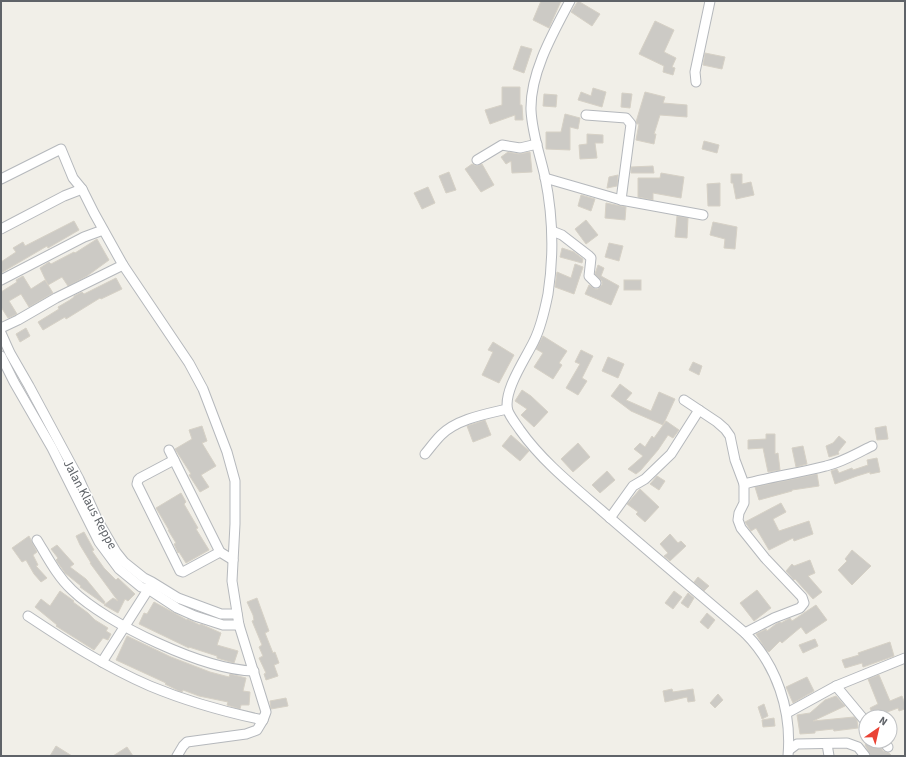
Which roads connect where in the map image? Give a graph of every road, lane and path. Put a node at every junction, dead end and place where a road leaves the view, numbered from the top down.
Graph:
1 (570, 1) edge
2 (710, 1) edge
3 (696, 82) dead end
4 (586, 115) dead end
5 (537, 144) junction
6 (476, 160) dead end
7 (545, 178) junction
8 (1, 179) edge
9 (82, 189) junction
10 (621, 200) junction
11 (703, 215) dead end
12 (1, 229) edge
13 (103, 230) junction
14 (552, 231) junction
15 (123, 265) junction
16 (1, 280) edge
17 (596, 283) dead end
18 (1, 328) edge
19 (1, 333) edge
20 (1, 356) edge
21 (684, 400) dead end
22 (507, 409) junction
23 (699, 410) junction
24 (872, 446) dead end
25 (169, 450) dead end
26 (425, 454) dead end
27 (174, 460) junction
28 (744, 484) junction
29 (610, 518) junction
30 (37, 540) dead end
31 (220, 552) junction
32 (233, 560) junction
33 (150, 585) junction
34 (237, 614) junction
35 (28, 616) dead end
36 (239, 625) junction
37 (125, 626) junction
38 (745, 633) junction
39 (905, 658) edge
40 (102, 662) junction
41 (254, 671) junction
42 (836, 686) junction
43 (858, 712) edge
44 (787, 713) junction
45 (263, 720) junction
46 (827, 744) junction
47 (789, 753) edge
48 (176, 756) edge
49 (829, 756) edge
50 (865, 756) edge

1 - 5 street
2 - 3 street
4 - 10 street
5 - 6 street
5 - 7 street
7 - 10 street
7 - 14 street
8 - 9 street
9 - 12 street
9 - 13 street
10 - 11 street
13 - 15 street
13 - 16 street
14 - 17 street
14 - 22 street
15 - 18 street
15 - 32 street
19 - 33 street, Jalan Klaus Reppe
20 - 33 street, Jalan Klaus Reppe
21 - 23 street
22 - 26 street
22 - 29 street
23 - 28 street
23 - 29 street
24 - 28 street
25 - 27 street
27 - 31 street
27 - 31 street
28 - 38 street
29 - 38 street
30 - 37 street
31 - 32 street
32 - 34 street
33 - 34 street, Jalan Klaus Reppe
33 - 36 street, Jalan Klaus Reppe
33 - 37 street
34 - 36 street
35 - 40 street
36 - 41 street
37 - 40 street
37 - 41 street
38 - 44 street
39 - 42 street
40 - 45 street
41 - 45 street
42 - 43 street
42 - 44 street
44 - 47 street
45 - 48 street
46 - 47 street
46 - 49 street
46 - 50 street

